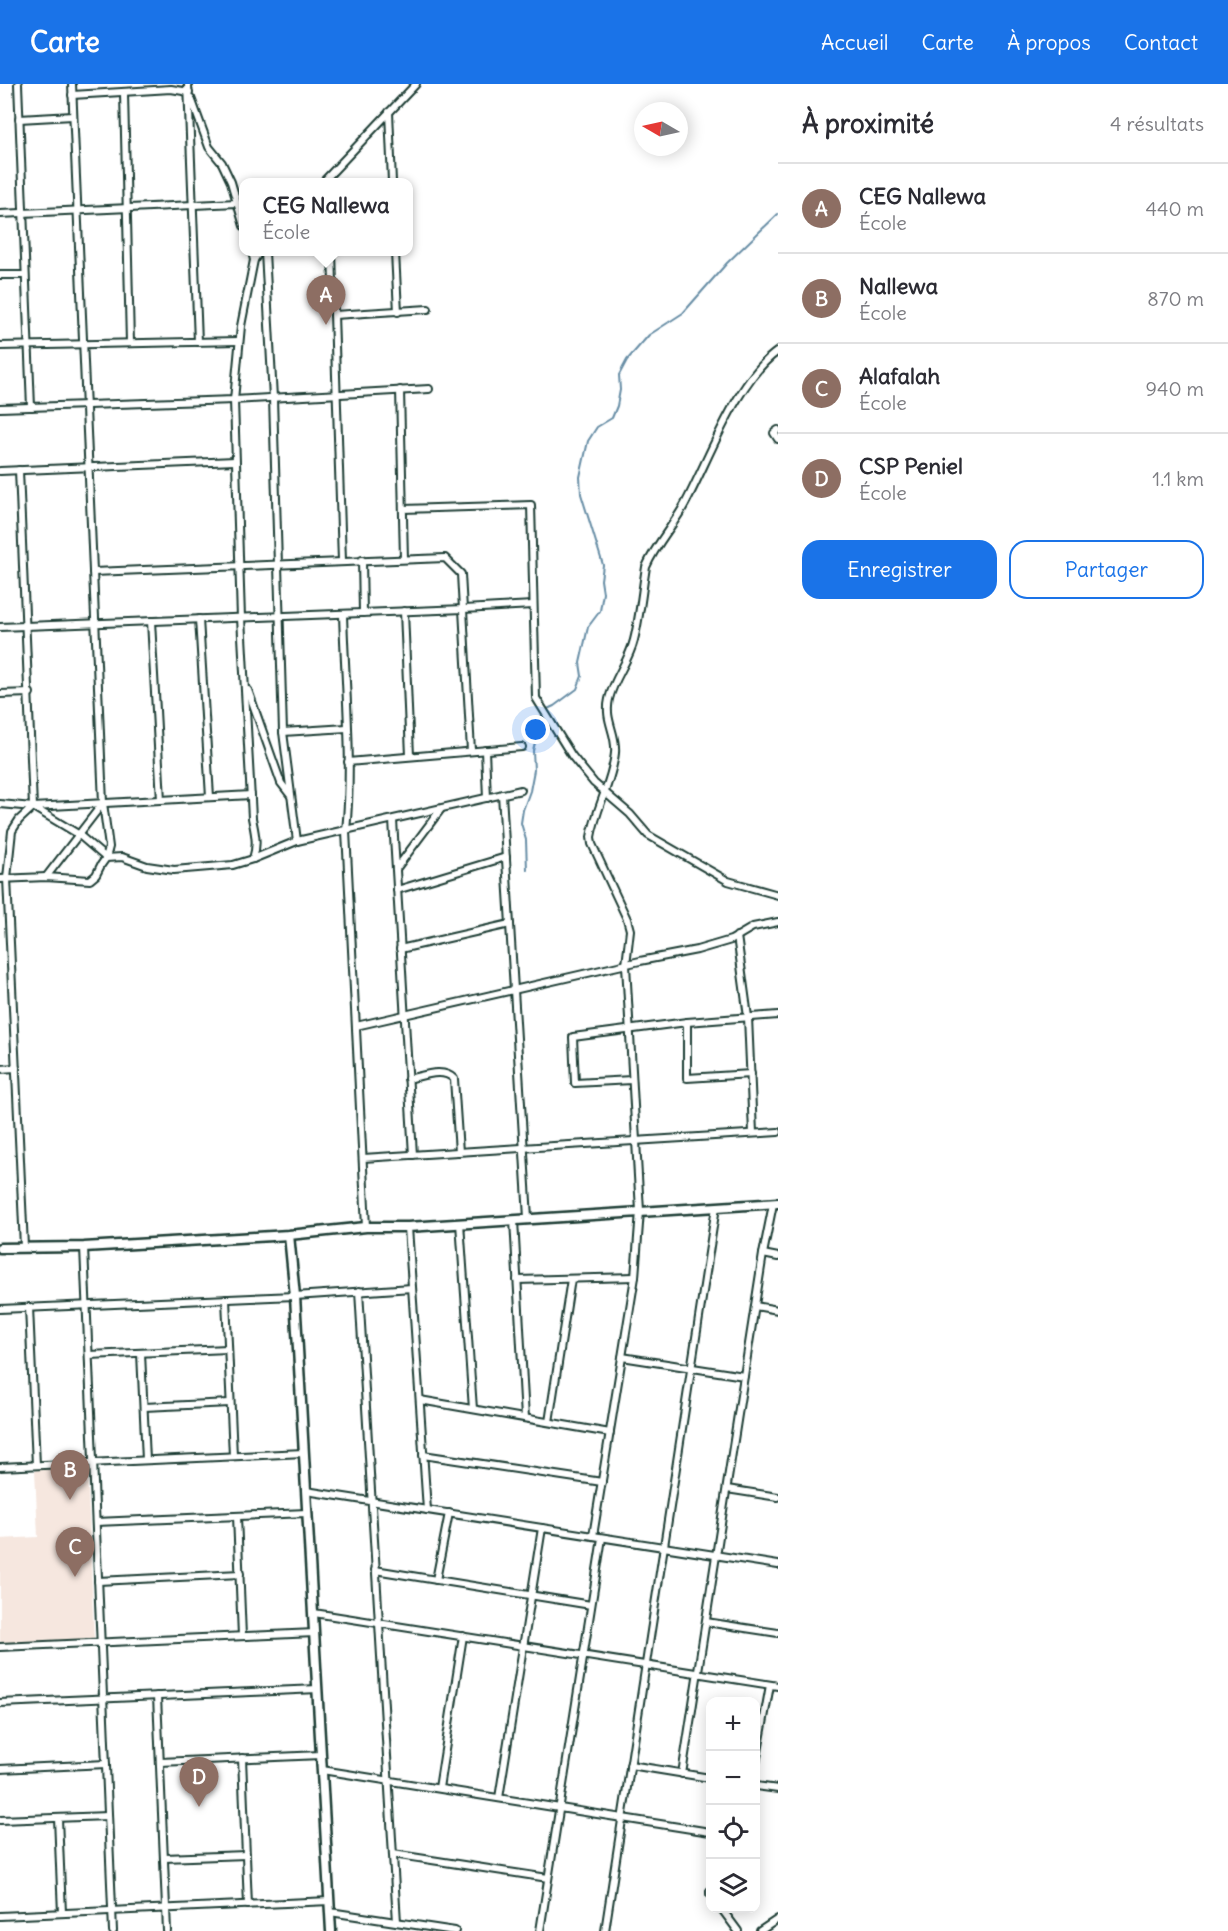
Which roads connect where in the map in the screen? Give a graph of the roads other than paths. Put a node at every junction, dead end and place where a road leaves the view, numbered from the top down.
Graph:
1 (18, 84) edge
2 (72, 84) edge
3 (188, 84) edge
4 (416, 84) edge
5 (189, 92) junction
6 (124, 93) junction
7 (72, 95) junction
8 (389, 112) junction
9 (73, 116) junction
10 (19, 119) junction
11 (331, 178) edge
12 (392, 178) edge
13 (237, 203) junction
14 (193, 205) junction
15 (127, 208) junction
16 (77, 211) junction
17 (239, 211) edge
18 (23, 213) junction
19 (0, 214) edge
20 (253, 256) edge
21 (256, 256) edge
22 (265, 256) edge
23 (332, 256) edge
24 (395, 256) edge
25 (254, 260) junction
26 (0, 275) edge
27 (26, 275) junction
28 (428, 309) dead end
29 (398, 312) junction
30 (334, 315) junction
31 (239, 341) junction
32 (198, 342) junction
33 (130, 343) junction
34 (83, 344) junction
35 (28, 345) junction
36 (0, 346) edge
37 (778, 351) edge
38 (429, 389) dead end
39 (400, 390) junction
40 (336, 394) junction
41 (273, 398) junction
42 (234, 400) junction
43 (86, 405) junction
44 (31, 407) junction
45 (0, 408) edge
46 (778, 430) edge
47 (778, 439) edge
48 (235, 461) junction
49 (88, 467) junction
50 (0, 471) edge
51 (19, 471) junction
52 (403, 509) junction
53 (404, 559) junction
54 (362, 560) junction
55 (342, 561) junction
56 (278, 565) junction
57 (239, 567) junction
58 (93, 572) junction
59 (533, 605) junction
60 (464, 609) junction
61 (404, 611) junction
62 (363, 613) junction
63 (343, 614) junction
64 (280, 616) junction
65 (241, 618) junction
66 (199, 619) junction
67 (151, 621) junction
68 (95, 623) junction
69 (26, 626) junction
70 (0, 627) edge
71 (245, 681) junction
72 (30, 693) junction
73 (0, 694) edge
74 (347, 728) junction
75 (283, 732) junction
76 (522, 747) dead end
77 (485, 750) junction
78 (471, 751) junction
79 (410, 756) junction
80 (348, 762) junction
81 (521, 790) dead end
82 (604, 791) junction
83 (502, 794) junction
84 (251, 795) junction
85 (291, 796) junction
86 (210, 797) junction
87 (487, 798) junction
88 (161, 800) junction
89 (103, 803) junction
90 (0, 804) edge
91 (33, 807) junction
92 (441, 808) junction
93 (393, 820) junction
94 (346, 831) junction
95 (78, 834) junction
96 (297, 841) junction
97 (506, 857) junction
98 (106, 858) junction
99 (253, 859) junction
100 (396, 870) junction
101 (46, 877) junction
102 (3, 879) edge
103 (397, 890) junction
104 (778, 895) edge
105 (778, 922) edge
106 (510, 924) junction
107 (737, 936) junction
108 (400, 949) junction
109 (626, 965) junction
110 (514, 990) junction
111 (404, 1015) junction
112 (778, 1015) edge
113 (748, 1017) junction
114 (687, 1022) junction
115 (356, 1026) junction
116 (630, 1028) junction
117 (16, 1068) junction
118 (0, 1069) edge
119 (750, 1074) junction
120 (408, 1079) junction
121 (632, 1080) junction
122 (778, 1132) edge
123 (753, 1133) junction
124 (636, 1141) junction
125 (524, 1148) junction
126 (459, 1152) junction
127 (413, 1155) junction
128 (363, 1158) junction
129 (776, 1203) edge
130 (716, 1207) junction
131 (640, 1210) junction
132 (528, 1218) junction
133 (514, 1220) junction
134 (460, 1223) junction
135 (366, 1227) junction
136 (408, 1227) junction
137 (289, 1235) junction
138 (84, 1246) junction
139 (24, 1247) junction
140 (0, 1248) edge
141 (763, 1254) junction
142 (778, 1257) edge
143 (635, 1277) junction
144 (571, 1279) junction
145 (517, 1280) junction
146 (412, 1288) junction
147 (359, 1291) junction
148 (295, 1296) junction
149 (226, 1299) junction
150 (87, 1305) junction
151 (755, 1306) junction
152 (29, 1307) junction
153 (0, 1309) edge
154 (778, 1310) edge
155 (228, 1349) junction
156 (141, 1353) junction
157 (89, 1356) junction
158 (622, 1357) junction
159 (691, 1368) junction
160 (744, 1376) junction
161 (420, 1400) junction
162 (230, 1403) junction
163 (144, 1407) junction
164 (473, 1409) junction
165 (525, 1418) junction
166 (549, 1422) junction
167 (610, 1433) junction
168 (304, 1453) junction
169 (423, 1455) junction
170 (232, 1456) junction
171 (146, 1460) junction
172 (93, 1462) junction
173 (36, 1465) junction
174 (0, 1467) edge
175 (602, 1482) junction
176 (727, 1489) junction
177 (306, 1491) junction
178 (778, 1497) edge
179 (373, 1502) junction
180 (427, 1510) junction
181 (307, 1513) junction
182 (449, 1513) junction
183 (237, 1516) junction
184 (96, 1522) junction
185 (542, 1528) junction
186 (593, 1536) junction
187 (602, 1538) junction
188 (664, 1547) junction
189 (716, 1556) junction
190 (778, 1565) edge
191 (375, 1570) junction
192 (240, 1575) junction
193 (436, 1580) junction
194 (98, 1581) junction
195 (532, 1595) junction
196 (591, 1605) junction
197 (314, 1613) junction
198 (706, 1622) junction
199 (378, 1623) junction
200 (315, 1633) junction
201 (778, 1633) edge
202 (242, 1636) junction
203 (462, 1636) junction
204 (101, 1643) junction
205 (524, 1646) junction
206 (0, 1647) edge
207 (583, 1655) junction
208 (646, 1665) junction
209 (698, 1673) junction
210 (770, 1685) junction
211 (778, 1686) edge
212 (318, 1689) junction
213 (157, 1696) junction
214 (103, 1699) junction
215 (0, 1703) edge
216 (758, 1751) edge
217 (321, 1755) junction
218 (242, 1758) junction
219 (160, 1762) junction
220 (106, 1764) junction
221 (630, 1765) junction
222 (0, 1769) edge
223 (322, 1770) junction
224 (682, 1774) junction
225 (706, 1777) edge
226 (388, 1780) junction
227 (760, 1787) edge
228 (439, 1788) junction
229 (778, 1789) edge
230 (499, 1798) junction
231 (559, 1808) junction
232 (108, 1816) junction
233 (58, 1818) junction
234 (622, 1818) junction
235 (0, 1820) edge
236 (706, 1831) edge
237 (393, 1854) junction
238 (246, 1855) junction
239 (164, 1858) junction
240 (548, 1878) junction
241 (330, 1901) junction
242 (248, 1905) junction
243 (166, 1908) junction
244 (112, 1911) junction
245 (330, 1912) junction
246 (62, 1913) junction
247 (725, 1913) edge
248 (0, 1916) edge
249 (778, 1919) edge
250 (397, 1922) junction
251 (113, 1931) edge
252 (167, 1931) edge
253 (332, 1931) edge
254 (455, 1931) edge
255 (540, 1931) edge
256 (604, 1931) edge
257 (738, 1931) edge
258 (760, 1931) edge

1 - 10 street
2 - 7 street
3 - 5 street
4 - 8 street
5 - 6 street
5 - 13 street
5 - 14 street
6 - 7 street
6 - 15 street
7 - 9 street
8 - 11 street
8 - 12 street
9 - 10 street
9 - 16 street
10 - 18 street
13 - 14 street
13 - 17 street
14 - 15 street
14 - 32 street
15 - 16 street
15 - 33 street
16 - 18 street
16 - 34 street
18 - 19 street
18 - 27 street
20 - 25 street
21 - 25 street
22 - 41 street
23 - 30 street
24 - 29 street
25 - 31 street
26 - 27 street
27 - 35 street
28 - 29 street
29 - 30 street
30 - 40 street
31 - 32 street
31 - 42 street
32 - 33 street
33 - 34 street
34 - 35 street
34 - 43 street
35 - 36 street
35 - 44 street
37 - 82 street
38 - 39 street
39 - 40 street
39 - 52 street
40 - 41 street
40 - 55 street
41 - 42 street
41 - 56 street
42 - 43 street
42 - 48 street
43 - 44 street
43 - 49 street
44 - 45 street
46 - 47 street
48 - 49 street
48 - 57 street
49 - 51 street
49 - 58 street
50 - 51 street
51 - 69 street
52 - 53 street
52 - 59 street
53 - 54 street
53 - 60 street
54 - 55 street
54 - 62 street
55 - 56 street
56 - 57 street
56 - 64 street
57 - 58 street
57 - 65 street
58 - 68 street
59 - 60 street
59 - 82 street
60 - 61 street
60 - 78 street
61 - 62 street
61 - 79 street
62 - 63 street
63 - 64 street
63 - 74 street
64 - 65 street
64 - 75 street
65 - 66 street
65 - 71 street
66 - 67 street
66 - 86 street
67 - 68 street
67 - 88 street
68 - 69 street
68 - 89 street
69 - 70 street
69 - 72 street
71 - 84 street
71 - 85 street
72 - 73 street
72 - 91 street
74 - 75 street
74 - 80 street
75 - 85 street
76 - 77 street
77 - 78 street
77 - 87 street
78 - 79 street
79 - 80 street
80 - 94 street
81 - 83 street
82 - 104 street
82 - 109 street
83 - 87 street
83 - 97 street
84 - 86 street
84 - 99 street
85 - 96 street
86 - 88 street
87 - 92 street
88 - 89 street
89 - 91 street
89 - 95 street
89 - 98 street
90 - 91 street
91 - 95 street
91 - 102 street
92 - 93 street
92 - 100 street
93 - 94 street
93 - 100 street
94 - 96 street
94 - 115 street
95 - 98 street
95 - 101 street
96 - 99 street
97 - 103 street
97 - 106 street
98 - 99 street
98 - 101 street
100 - 103 street
101 - 102 street
102 - 117 street
103 - 108 street
105 - 107 street
106 - 108 street
106 - 110 street
107 - 109 street
107 - 113 street
108 - 111 street
109 - 110 street
109 - 116 street
110 - 111 street
110 - 125 street
111 - 115 street
111 - 120 street
112 - 113 street
113 - 114 street
113 - 119 street
114 - 116 street
114 - 119 street
115 - 128 street
116 - 121 street
116 - 121 street
117 - 118 street
117 - 139 street
119 - 123 street
120 - 126 street
120 - 127 street
121 - 124 street
122 - 123 street
123 - 124 street
124 - 125 street
124 - 131 street
125 - 126 street
125 - 132 street
126 - 127 street
127 - 128 street
128 - 135 street
129 - 130 street
129 - 141 street
130 - 131 street
130 - 159 street
131 - 132 street
131 - 143 street
132 - 133 street
133 - 134 street
133 - 145 street
134 - 136 street
134 - 164 street
135 - 136 street
135 - 137 street
136 - 146 street
137 - 138 street
137 - 148 street
138 - 139 street
138 - 150 street
139 - 140 street
141 - 142 street
141 - 151 street
143 - 144 street
143 - 158 street
144 - 145 street
144 - 166 street
145 - 165 street
146 - 147 street
146 - 161 street
147 - 148 street
147 - 179 street
148 - 149 street
148 - 168 street
149 - 150 street
149 - 155 street
150 - 152 street
150 - 157 street
151 - 154 street
151 - 160 street
152 - 153 street
152 - 173 street
155 - 156 street
155 - 162 street
156 - 157 street
156 - 163 street
157 - 172 street
158 - 159 street
158 - 167 street
159 - 160 street
159 - 188 street
160 - 176 street
161 - 164 street
161 - 169 street
162 - 163 street
162 - 170 street
163 - 171 street
164 - 165 street
165 - 166 street
166 - 167 street
167 - 175 street
168 - 170 street
168 - 177 street
169 - 175 street
169 - 180 street
170 - 171 street
171 - 172 street
172 - 173 street
172 - 184 street
173 - 174 street
175 - 186 street
176 - 178 street
176 - 189 street
177 - 179 street
177 - 181 street
179 - 180 street
179 - 191 street
180 - 182 street
181 - 183 street
181 - 197 street
182 - 185 street
182 - 193 street
183 - 184 street
183 - 192 street
184 - 194 street
185 - 186 street
185 - 195 street
186 - 187 street
187 - 188 street
187 - 196 street
188 - 189 street
188 - 208 street
189 - 190 street
189 - 198 street
191 - 193 street
191 - 199 street
192 - 194 street
192 - 202 street
193 - 195 street
194 - 204 street
195 - 196 street
195 - 205 street
196 - 207 street
197 - 199 street
197 - 200 street
198 - 201 street
198 - 209 street
199 - 203 street
199 - 226 street
200 - 202 street
200 - 212 street
202 - 204 street
203 - 205 street
203 - 228 street
204 - 206 street
204 - 214 street
205 - 207 street
205 - 230 street
207 - 208 street
207 - 231 street
208 - 209 street
208 - 221 street
209 - 210 street
209 - 224 street
210 - 211 street
210 - 216 street
212 - 213 street
212 - 217 street
213 - 214 street
213 - 219 street
214 - 215 street
214 - 220 street
217 - 218 street
217 - 223 street
218 - 219 street
218 - 238 street
219 - 239 street
220 - 222 street
220 - 232 street
221 - 224 street
221 - 234 street
223 - 226 street
223 - 241 street
224 - 225 street
226 - 228 street
226 - 237 street
227 - 229 street
228 - 230 street
230 - 231 street
231 - 234 street
231 - 240 street
232 - 233 street
232 - 244 street
233 - 235 street
233 - 246 street
234 - 236 street
234 - 256 street
237 - 240 street
237 - 250 street
238 - 239 street
238 - 242 street
239 - 243 street
240 - 255 street
241 - 242 street
241 - 245 street
242 - 243 street
243 - 244 street
243 - 252 street
244 - 246 street
244 - 251 street
245 - 250 street
245 - 253 street
246 - 248 street
247 - 257 street
249 - 258 street
250 - 254 street

